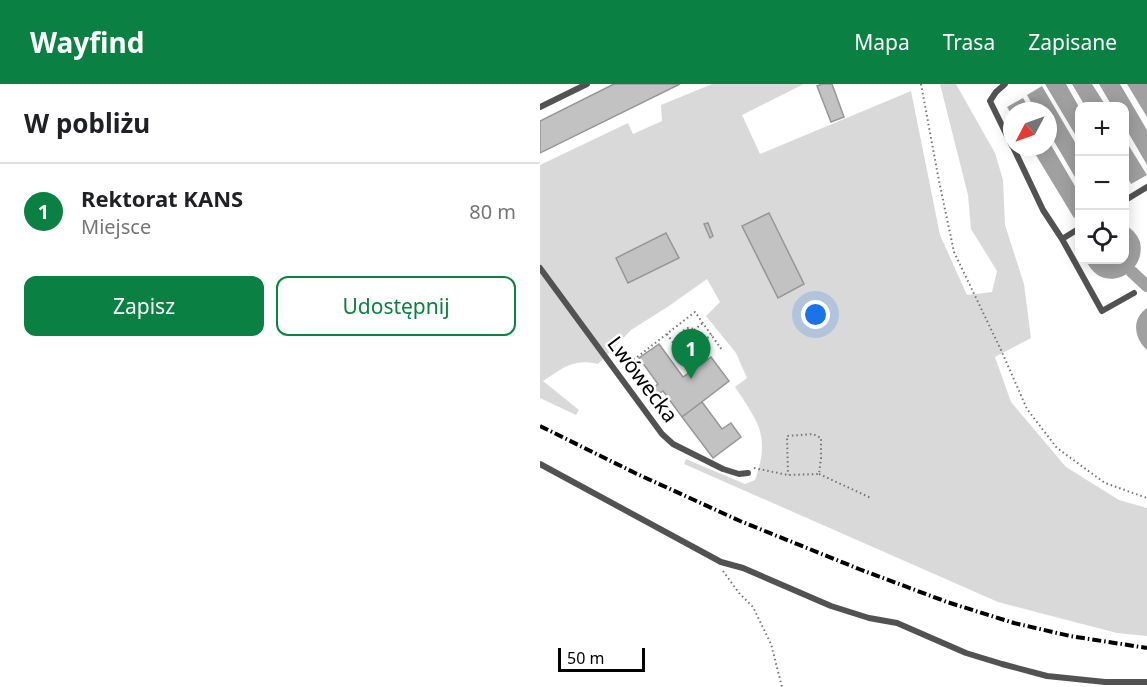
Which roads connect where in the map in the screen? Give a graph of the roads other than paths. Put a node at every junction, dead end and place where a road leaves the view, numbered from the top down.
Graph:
1 (587, 84) edge
2 (1005, 84) edge
3 (540, 107) edge
4 (1003, 128) edge
5 (1017, 156) edge
6 (1147, 187) edge
7 (1129, 198) edge
8 (1075, 231) edge
9 (1062, 239) junction
10 (540, 268) edge
11 (1134, 293) dead end
12 (540, 464) edge
13 (749, 470) road end
14 (1147, 682) edge

1 - 3 lane
2 - 4 lane
5 - 9 lane
6 - 7 lane
8 - 9 lane
9 - 11 lane
10 - 13 lane, Lwówecka
12 - 14 lane

